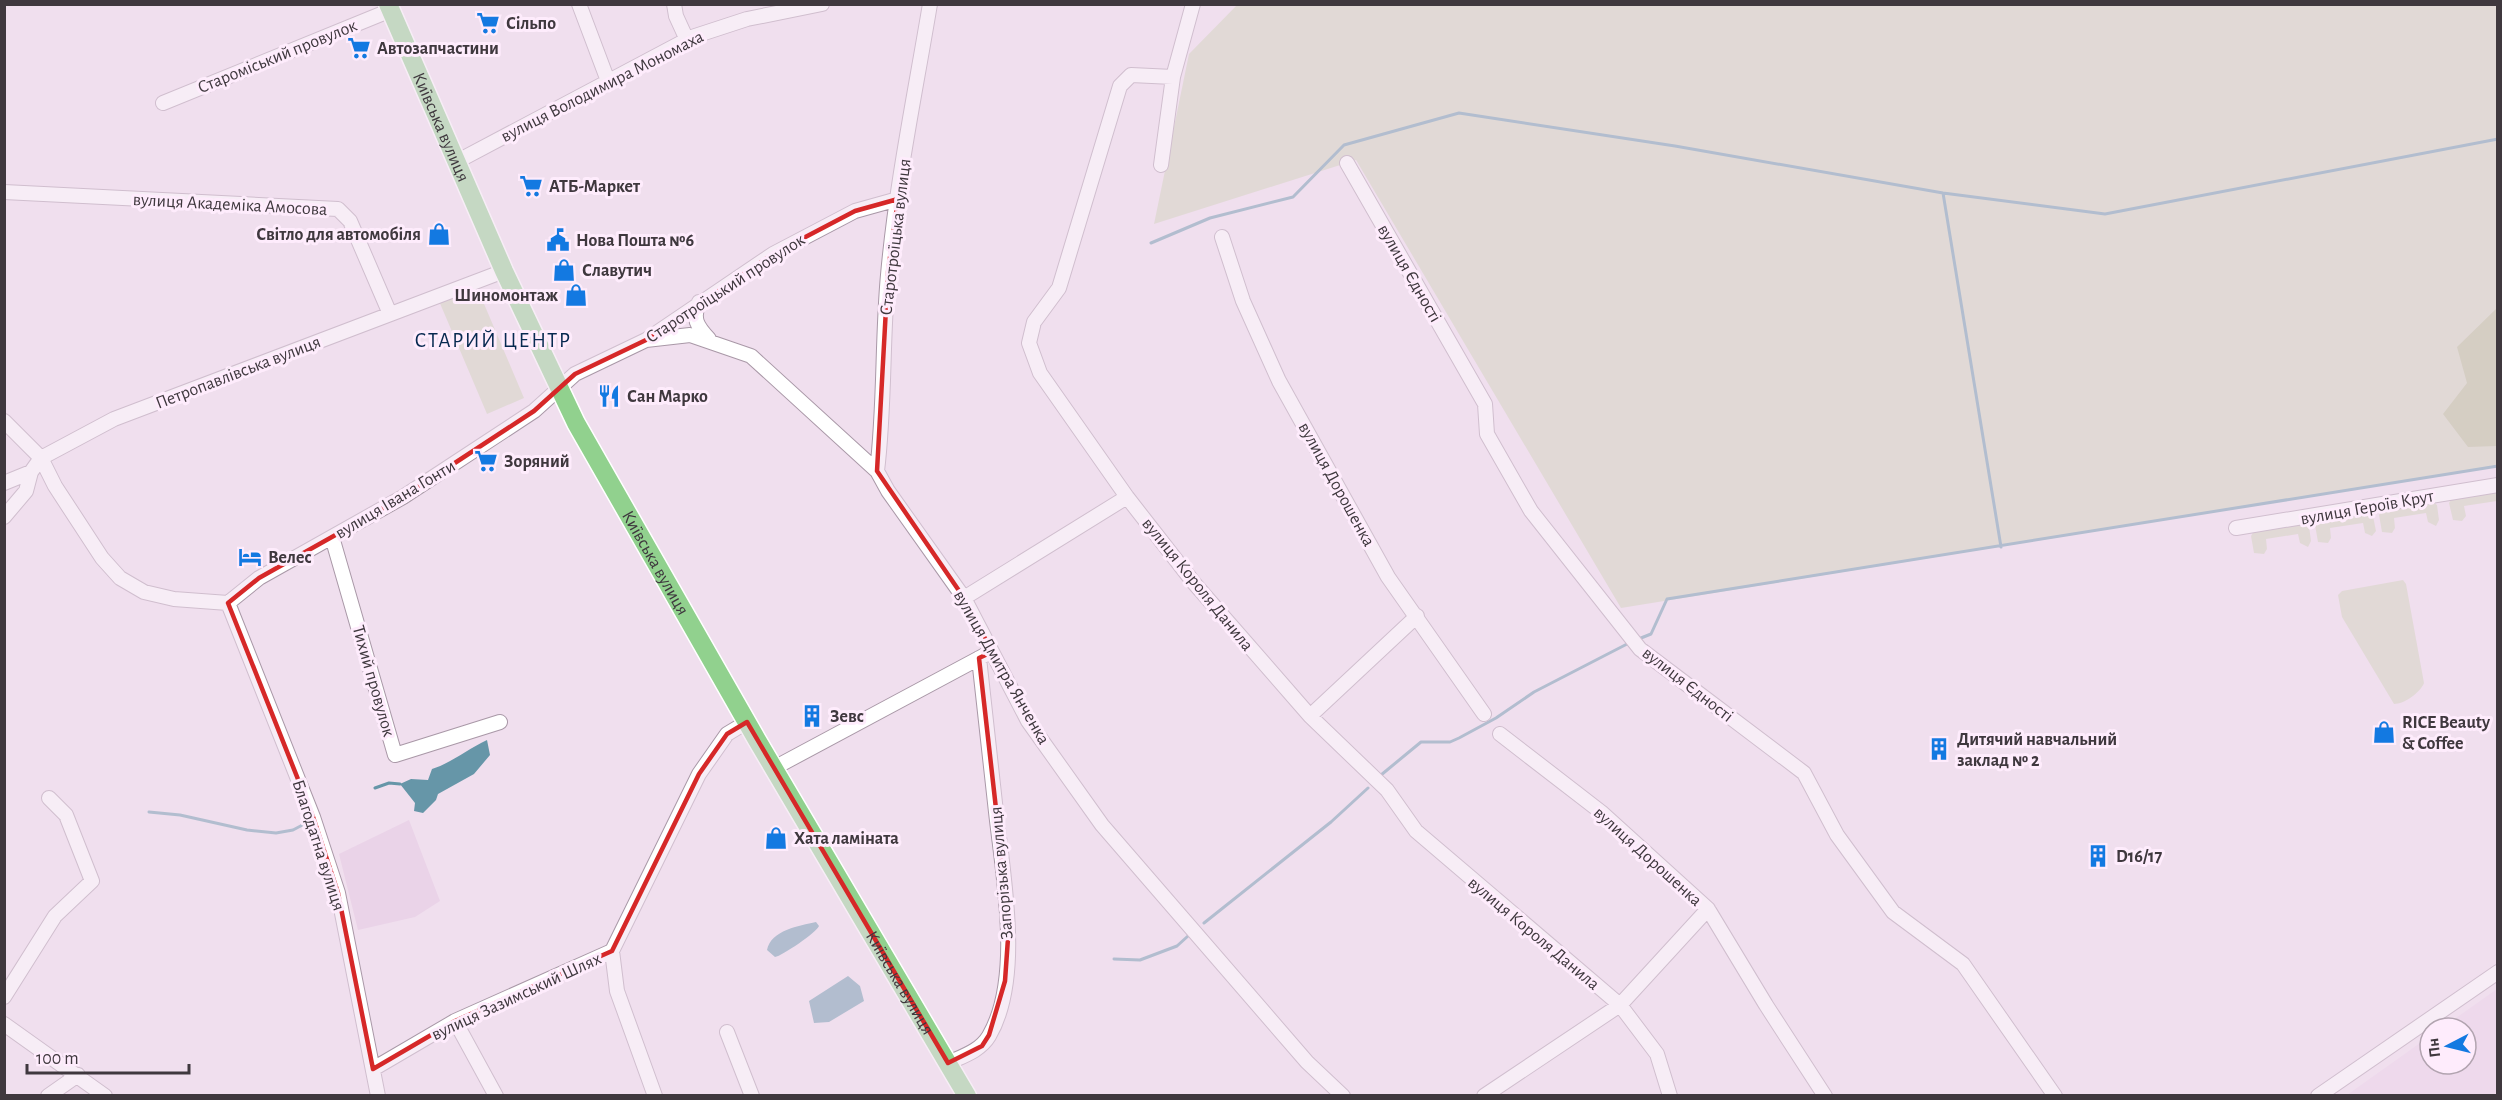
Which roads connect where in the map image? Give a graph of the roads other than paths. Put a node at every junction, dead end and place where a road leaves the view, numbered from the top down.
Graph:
1 (579, 4) edge
2 (674, 4) edge
3 (822, 4) edge
4 (930, 4) edge
5 (1193, 4) edge
6 (389, 7) edge
7 (687, 40) junction
8 (1173, 77) junction
9 (608, 81) junction
10 (163, 103) dead end
11 (456, 162) junction
12 (1347, 163) dead end
13 (1161, 165) dead end
14 (4, 192) edge
15 (898, 199) junction
16 (1222, 237) dead end
17 (504, 271) junction
18 (699, 302) junction
19 (390, 314) junction
20 (646, 340) junction
21 (712, 342) junction
22 (558, 390) junction
23 (4, 421) edge
24 (41, 458) junction
25 (877, 471) junction
26 (31, 472) junction
27 (4, 483) edge
28 (2498, 485) edge
29 (1127, 496) junction
30 (4, 517) edge
31 (2236, 528) dead end
32 (332, 537) junction
33 (964, 598) junction
34 (228, 603) junction
35 (1417, 616) junction
36 (992, 652) junction
37 (979, 658) junction
38 (1484, 714) dead end
39 (1310, 716) junction
40 (500, 722) dead end
41 (747, 722) junction
42 (1500, 734) dead end
43 (774, 768) junction
44 (49, 798) dead end
45 (1708, 909) junction
46 (612, 951) junction
47 (2498, 972) edge
48 (4, 997) edge
49 (1620, 1005) junction
50 (455, 1021) junction
51 (4, 1024) edge
52 (727, 1032) dead end
53 (948, 1063) junction
54 (373, 1069) junction
55 (78, 1075) junction
56 (48, 1095) edge
57 (105, 1095) edge
58 (378, 1095) edge
59 (496, 1095) edge
60 (655, 1095) edge
61 (752, 1095) edge
62 (967, 1095) edge
63 (1343, 1095) edge
64 (1484, 1095) edge
65 (1670, 1095) edge
66 (1825, 1095) edge
67 (2055, 1095) edge
68 (2318, 1095) edge

1 - 9 street
2 - 7 street
3 - 7 street, вулиця Володимира Мономаха
4 - 15 street, Старотроїцька вулиця
5 - 8 street
6 - 10 street, Староміський провулок
6 - 11 main road, Київська вулиця
7 - 9 street, вулиця Володимира Мономаха
8 - 13 street
8 - 29 street, вулиця Короля Данила
9 - 11 street, вулиця Володимира Мономаха
11 - 17 main road, Київська вулиця
12 - 67 street, вулиця Єдності
14 - 19 street, вулиця Академіка Амосова
15 - 18 street, Старотроїцький провулок
15 - 25 street, Старотроїцька вулиця
16 - 35 street, вулиця Дорошенка
17 - 19 street, Петропавлівська вулиця
17 - 22 main road, Київська вулиця
18 - 20 street, Старотроїцький провулок
18 - 21 street
19 - 24 street, Петропавлівська вулиця
20 - 21 street, вулиця Дмитра Янченка
20 - 22 street, Старотроїцький провулок
21 - 25 street, вулиця Дмитра Янченка
22 - 32 street, вулиця Івана Гонти
22 - 41 main road, Київська вулиця
23 - 24 street
24 - 26 street, Петропавлівська вулиця
24 - 34 street
25 - 33 street, вулиця Дмитра Янченка
26 - 27 street
26 - 30 street, Петропавлівська вулиця
28 - 31 street, вулиця Героїв Крут
29 - 33 street
29 - 39 street, вулиця Короля Данила
32 - 34 street, вулиця Івана Гонти
32 - 40 street, Тихий провулок
33 - 36 street, вулиця Дмитра Янченка
34 - 54 street, Благодатна вулиця
35 - 38 street, вулиця Дорошенка
35 - 39 street
36 - 37 street
36 - 63 street, вулиця Дмитра Янченка
37 - 43 street
37 - 53 street, Запорізька вулиця
39 - 49 street, вулиця Короля Данила
41 - 43 main road, Київська вулиця
41 - 46 street, вулиця Зазимський Шлях
42 - 45 street, вулиця Дорошенка
43 - 53 main road, Київська вулиця
44 - 48 street
45 - 49 street
45 - 66 street, вулиця Дорошенка
46 - 50 street, вулиця Зазимський Шлях
46 - 60 street
47 - 68 street
49 - 64 street
49 - 65 street, вулиця Короля Данила
50 - 54 street, вулиця Зазимський Шлях
50 - 59 street
51 - 55 street
52 - 61 street
53 - 62 main road, Київська вулиця
54 - 58 street, Благодатна вулиця
55 - 56 street
55 - 57 street

